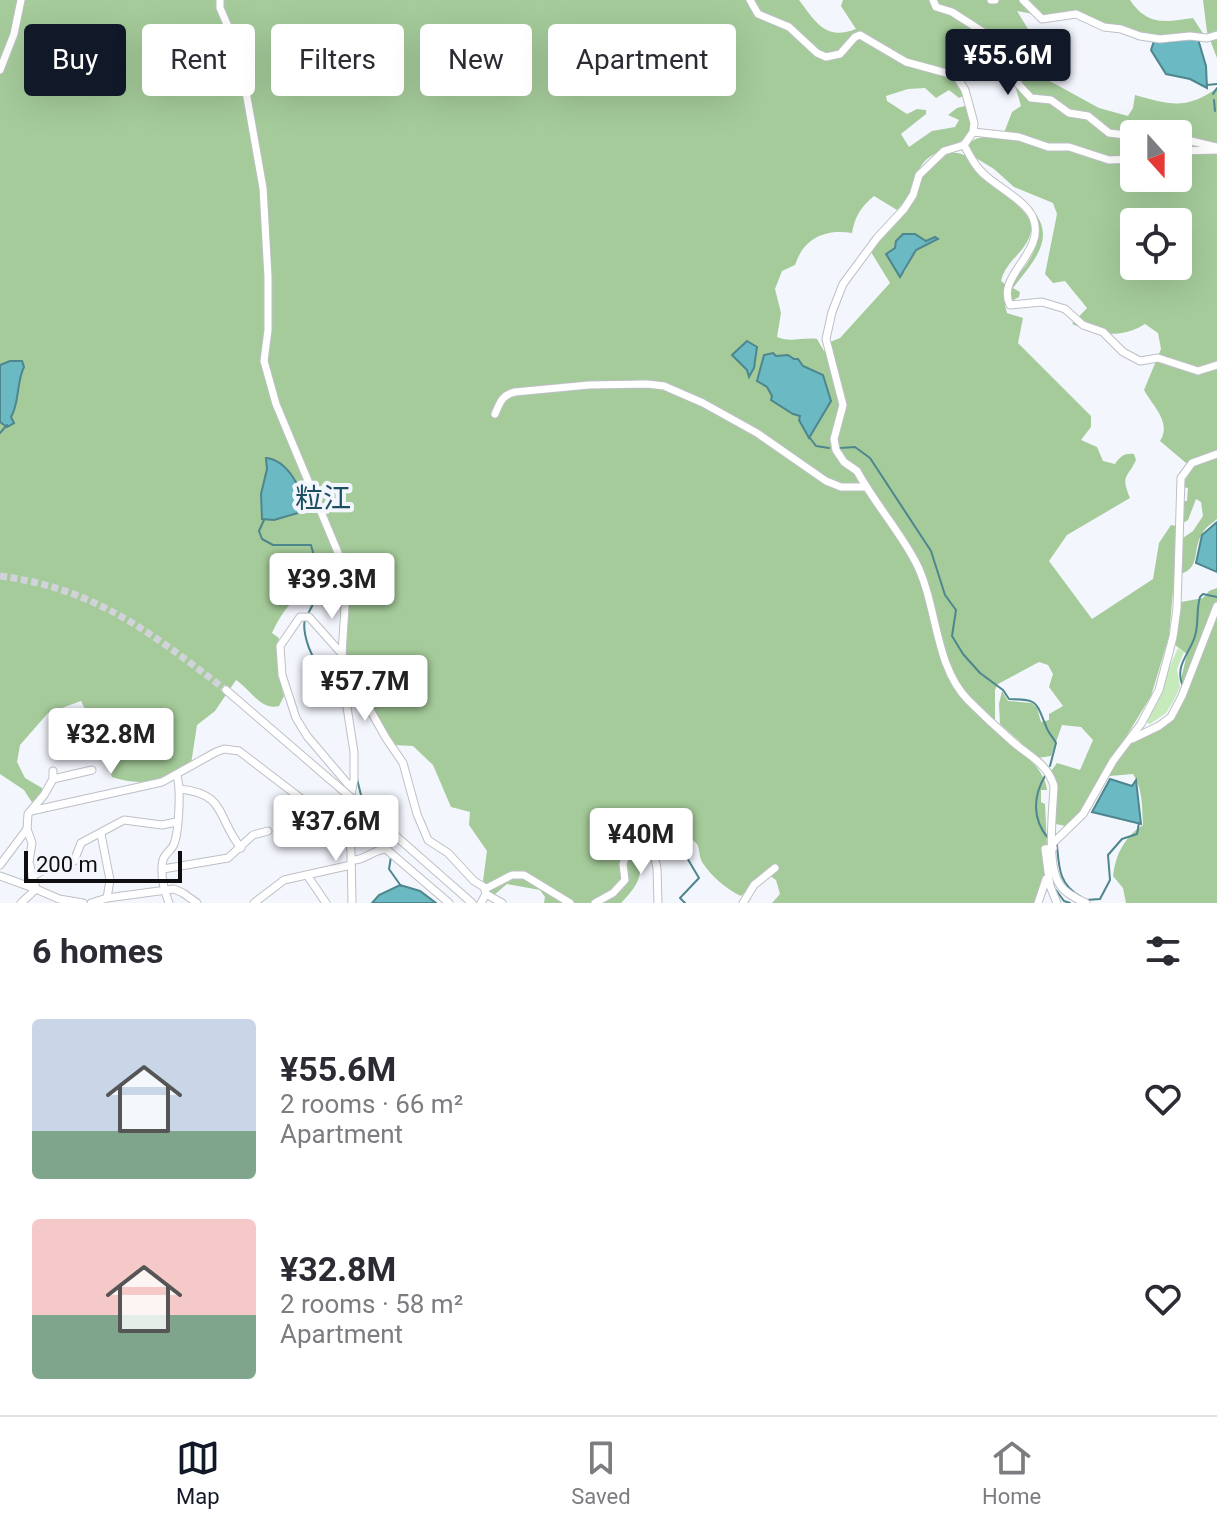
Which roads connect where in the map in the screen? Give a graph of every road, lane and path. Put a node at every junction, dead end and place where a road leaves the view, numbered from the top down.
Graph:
1 (21, 0) edge
2 (220, 0) edge
3 (750, 0) edge
4 (933, 0) edge
5 (1023, 0) edge
6 (1217, 35) edge
7 (0, 70) edge
8 (973, 132) junction
9 (1120, 134) edge
10 (1192, 142) edge
11 (964, 145) junction
12 (1217, 149) edge
13 (1192, 150) edge
14 (1120, 160) edge
15 (1217, 365) edge
16 (495, 414) dead end
17 (1217, 454) edge
18 (865, 487) junction
19 (1217, 606) edge
20 (342, 654) junction
21 (344, 671) junction
22 (226, 690) tunnel mouth
23 (1126, 742) junction
24 (92, 770) dead end
25 (177, 776) junction
26 (180, 789) junction
27 (352, 789) junction
28 (31, 811) junction
29 (346, 820) junction
30 (176, 822) junction
31 (27, 829) junction
32 (268, 831) dead end
33 (101, 834) junction
34 (1051, 847) junction
35 (241, 848) junction
36 (351, 863) junction
37 (0, 865) edge
38 (775, 868) dead end
39 (163, 869) junction
40 (1047, 873) junction
41 (307, 875) junction
42 (0, 876) edge
43 (32, 876) junction
44 (36, 889) junction
45 (164, 890) junction
46 (1057, 893) edge
47 (484, 896) edge
48 (107, 898) junction
49 (59, 901) edge
50 (21, 903) edge
51 (83, 903) edge
52 (91, 903) edge
53 (169, 903) edge
54 (197, 903) edge
55 (254, 903) edge
56 (326, 903) edge
57 (352, 903) edge
58 (449, 903) edge
59 (472, 903) edge
60 (502, 903) edge
61 (570, 903) edge
62 (595, 903) edge
63 (658, 903) edge
64 (743, 903) edge
65 (1038, 903) edge
66 (1086, 903) edge

1 - 7 street
2 - 20 street
3 - 8 street
4 - 9 street
5 - 6 street
8 - 11 street
8 - 14 street
10 - 12 street
11 - 15 street
11 - 18 street
12 - 13 street
16 - 18 street
17 - 23 street
18 - 34 street
19 - 23 street
20 - 21 street
20 - 27 street
21 - 27 street
21 - 47 street
22 - 59 street, bridge
23 - 34 street
24 - 28 street
25 - 26 street
25 - 28 street
25 - 29 street
26 - 30 street
26 - 35 street
27 - 29 street
28 - 31 street
29 - 36 street
30 - 33 street
30 - 39 street
31 - 37 street
31 - 43 street
32 - 35 street
33 - 43 street
33 - 48 street
34 - 40 street
34 - 46 street
35 - 39 street
36 - 41 street
36 - 57 street
36 - 58 street
38 - 64 street
39 - 45 street
40 - 46 street
40 - 65 street
41 - 55 street
41 - 56 street
42 - 44 street
43 - 44 street
44 - 49 street
44 - 50 street
45 - 48 street
45 - 53 street
45 - 54 street
46 - 66 street
47 - 60 street
47 - 61 street
48 - 52 street
49 - 51 street
62 - 63 street

